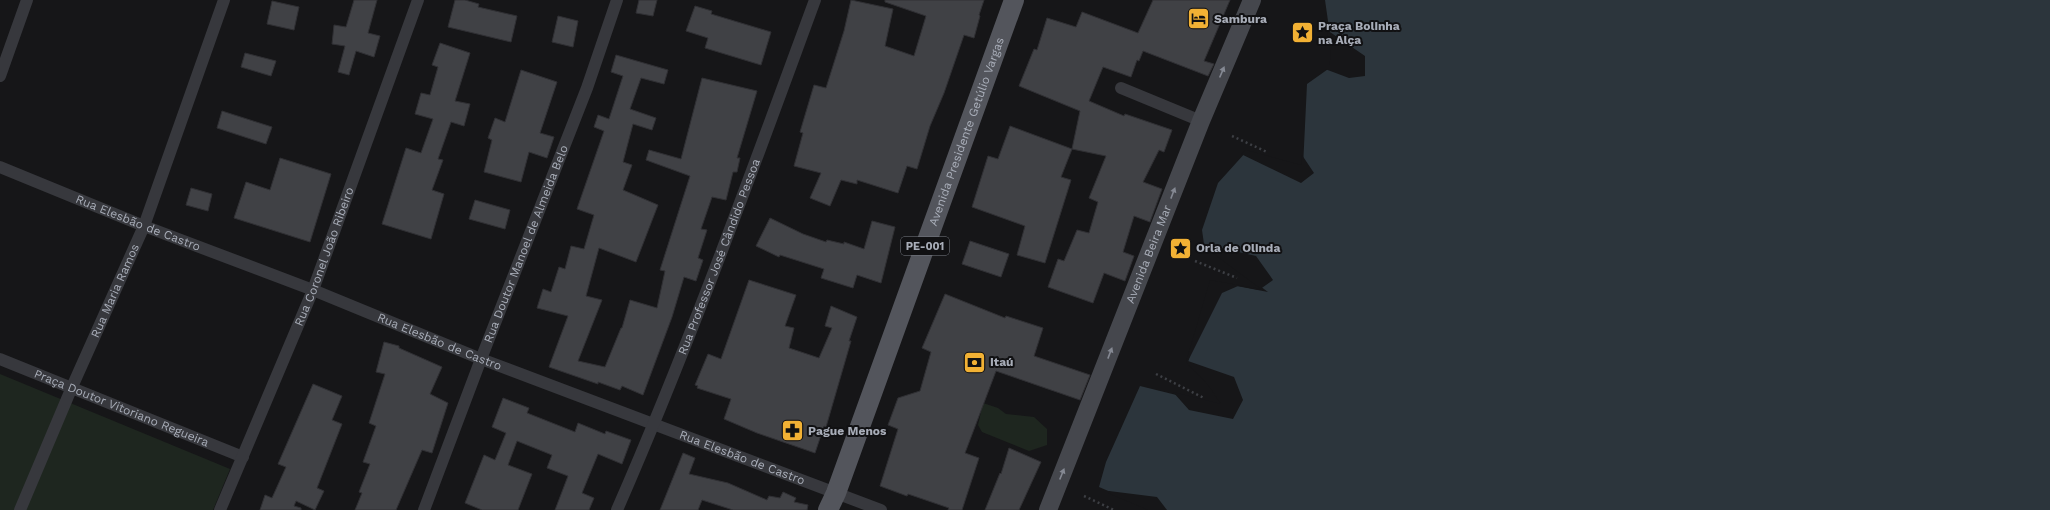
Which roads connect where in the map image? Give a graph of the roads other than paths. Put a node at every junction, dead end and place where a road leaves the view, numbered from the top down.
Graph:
1 (27, 0) edge
2 (224, 0) edge
3 (418, 0) edge
4 (617, 0) edge
5 (815, 0) edge
6 (1014, 0) edge
7 (1252, 0) edge
8 (0, 76) edge
9 (1121, 88) dead end
10 (1201, 121) junction
11 (0, 167) edge
12 (144, 226) junction
13 (313, 290) junction
14 (0, 359) edge
15 (481, 359) junction
16 (72, 387) junction
17 (654, 424) junction
18 (243, 457) junction
19 (832, 502) edge
20 (20, 510) edge
21 (220, 510) edge
22 (424, 510) edge
23 (617, 510) edge
24 (881, 510) edge
25 (1048, 510) edge

1 - 8 street
2 - 12 street, Rua Maria Ramos
3 - 13 street, Rua Coronel João Ribeiro
4 - 15 street, Rua Doutor Manoel de Almeida Belo
5 - 17 street, Rua Professor José Cândido Pessoa
6 - 19 main road, Avenida Presidente Getúlio Vargas / PE-001
10 -> 7 main road, Avenida Beira Mar
9 - 10 street
25 -> 10 main road, Avenida Beira Mar
11 - 12 street, Rua Elesbão de Castro
12 - 13 street, Rua Elesbão de Castro
12 - 16 street, Rua Maria Ramos
13 - 15 street, Rua Elesbão de Castro
13 - 18 street, Rua Coronel João Ribeiro
14 - 16 street, Praça Doutor Vitoriano Regueira
15 - 17 street, Rua Elesbão de Castro
15 - 22 street, Rua Doutor Manoel de Almeida Belo
16 - 18 street, Praça Doutor Vitoriano Regueira
16 - 20 street, Rua Maria Ramos
17 - 19 street, Rua Elesbão de Castro
17 - 23 street, Rua Professor José Cândido Pessoa
18 - 21 street, Rua Coronel João Ribeiro
19 - 24 street, Rua Elesbão de Castro

